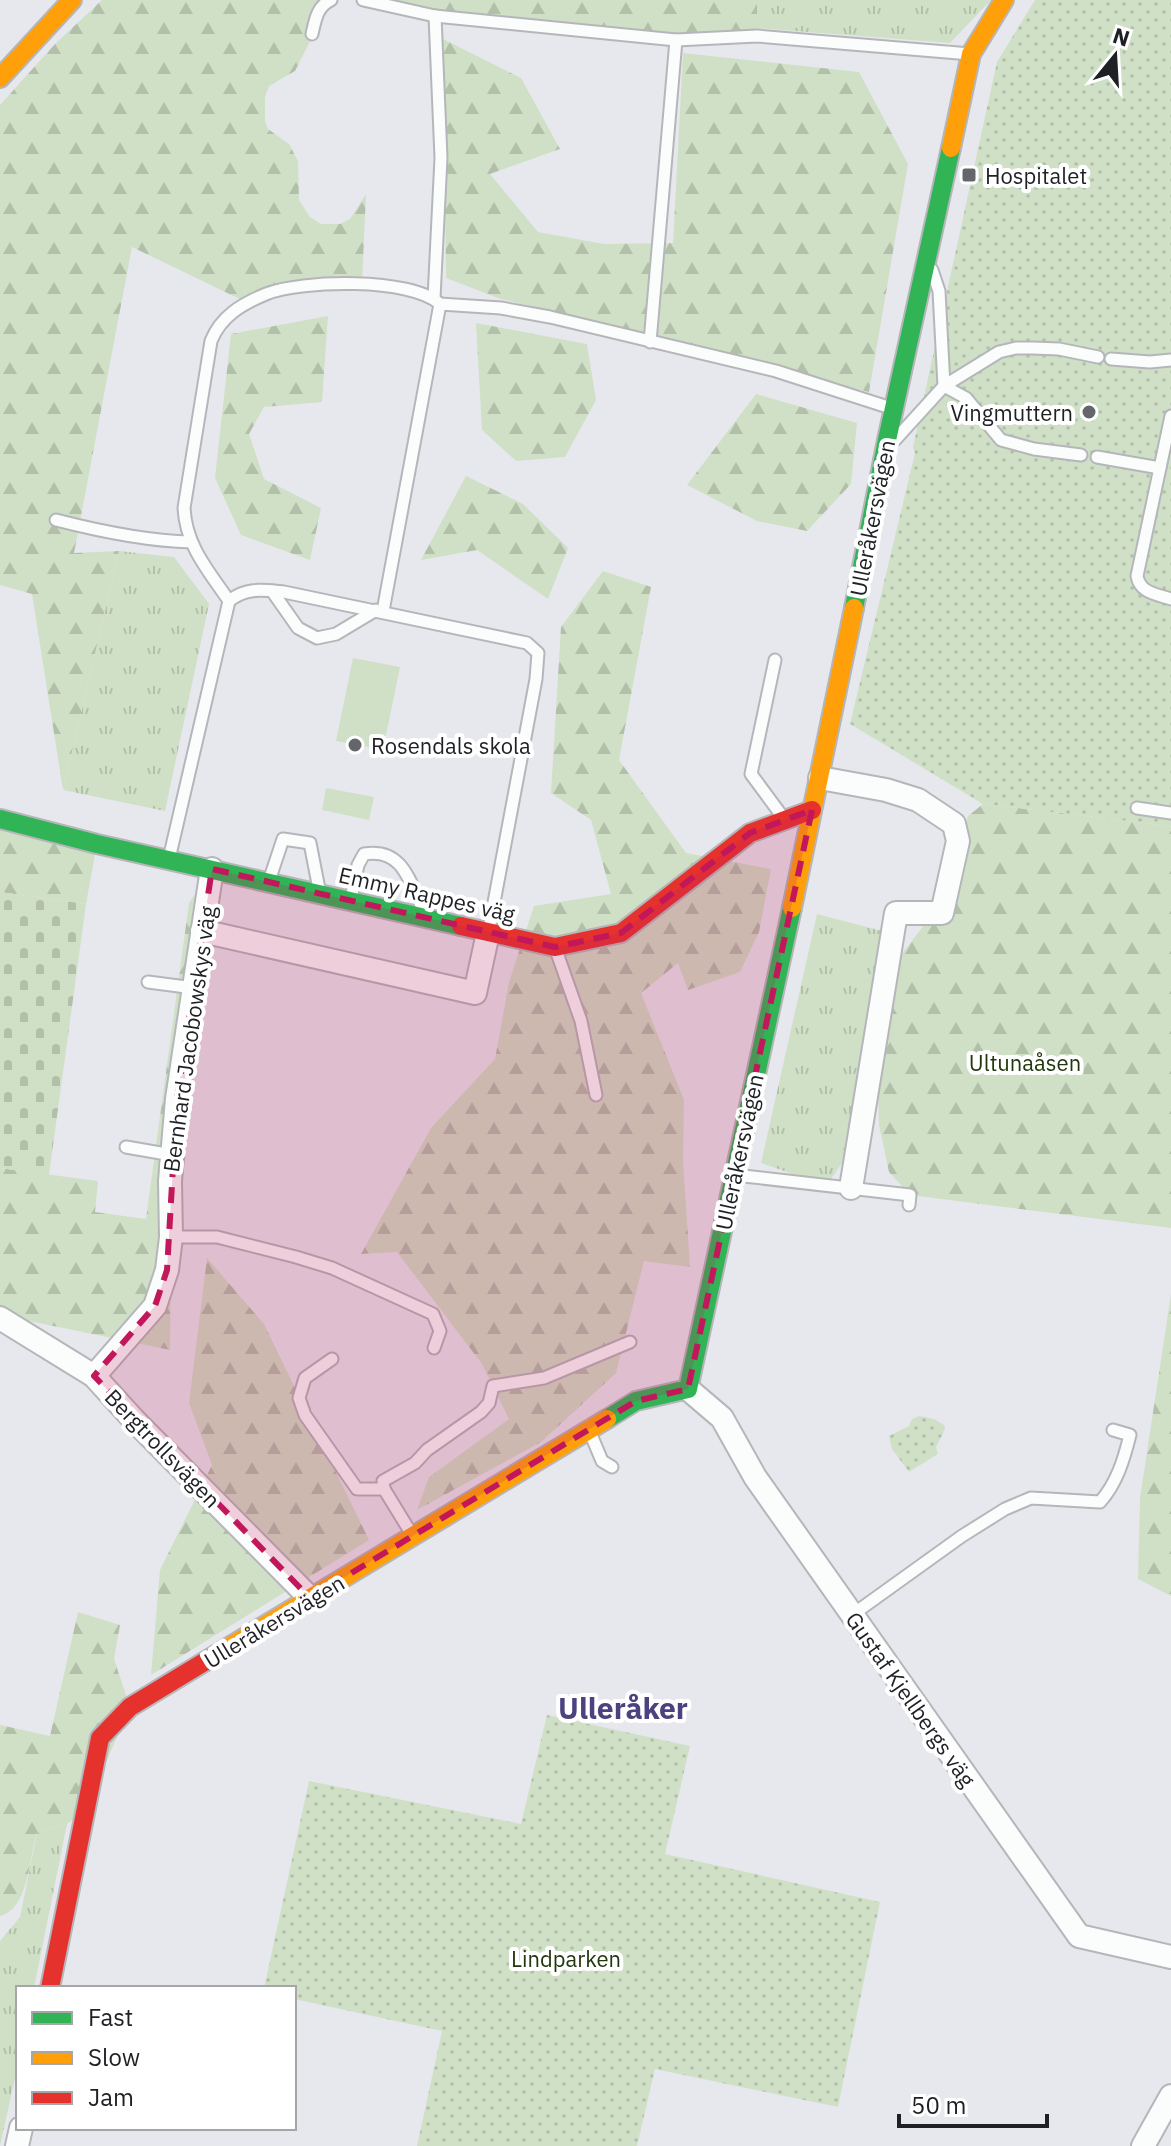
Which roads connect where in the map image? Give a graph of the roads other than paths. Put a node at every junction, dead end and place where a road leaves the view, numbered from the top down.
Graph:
1 (72, 0) edge
2 (331, 0) edge
3 (363, 0) edge
4 (1004, 0) edge
5 (435, 16) junction
6 (312, 34) dead end
7 (676, 40) junction
8 (971, 54) junction
9 (0, 78) edge
10 (927, 262) junction
11 (437, 301) junction
12 (650, 342) junction
13 (1098, 357) dead end
14 (1111, 359) dead end
15 (1171, 360) edge
16 (944, 386) junction
17 (894, 410) junction
18 (1171, 416) edge
19 (887, 440) junction
20 (1081, 455) dead end
21 (1097, 457) dead end
22 (1165, 466) edge
23 (56, 520) dead end
24 (191, 542) junction
25 (272, 591) junction
26 (1171, 599) edge
27 (229, 601) junction
28 (380, 611) junction
29 (775, 660) dead end
30 (820, 778) junction
31 (1137, 808) dead end
32 (812, 810) junction
33 (1171, 813) edge
34 (0, 819) edge
35 (785, 820) junction
36 (169, 859) junction
37 (212, 869) junction
38 (269, 882) junction
39 (320, 894) junction
40 (351, 901) junction
41 (427, 919) junction
42 (202, 931) junction
43 (488, 933) junction
44 (555, 947) junction
45 (148, 982) dead end
46 (194, 988) junction
47 (596, 1095) dead end
48 (126, 1147) dead end
49 (172, 1155) junction
50 (734, 1175) junction
51 (851, 1188) junction
52 (909, 1205) dead end
53 (171, 1237) junction
54 (0, 1318) edge
55 (630, 1342) dead end
56 (434, 1348) dead end
57 (332, 1359) dead end
58 (94, 1376) junction
59 (688, 1389) junction
60 (588, 1429) junction
61 (1113, 1430) dead end
62 (612, 1467) dead end
63 (384, 1489) junction
64 (414, 1537) junction
65 (310, 1598) junction
66 (852, 1615) junction
67 (1171, 1957) edge
68 (50, 1986) edge
69 (1171, 2096) edge
70 (1143, 2146) edge

1 - 9 street
2 - 6 lane
3 - 5 lane
4 - 8 street, Ulleråkersvägen
5 - 7 lane
5 - 11 lane
7 - 8 lane
7 - 12 lane
8 - 10 street, Ulleråkersvägen
10 - 16 lane
10 - 17 street, Ulleråkersvägen
11 - 12 lane
11 - 24 lane
11 - 28 lane
12 - 17 lane
13 - 16 lane
14 - 15 lane
16 - 19 lane
16 - 20 lane
17 - 19 street, Ulleråkersvägen
18 - 22 lane
19 - 30 street, Ulleråkersvägen
21 - 22 lane
22 - 26 lane
23 - 24 lane
24 - 27 lane
25 - 27 lane
25 - 28 lane
25 - 28 lane
27 - 36 lane
28 - 43 lane
29 - 35 lane
30 - 32 street, Ulleråkersvägen
30 - 51 street
31 - 33 lane
32 - 35 street, Emmy Rappes väg
32 - 50 street, Ulleråkersvägen
34 - 36 street, Emmy Rappes väg
35 - 44 street, Emmy Rappes väg
36 - 37 street, Emmy Rappes väg
37 - 38 street, Emmy Rappes väg
37 - 42 street, Bernhard Jacobowskys väg
38 - 39 street, Emmy Rappes väg
38 - 39 lane
39 - 40 street, Emmy Rappes väg
40 - 41 street, Emmy Rappes väg
40 - 41 lane
41 - 43 street, Emmy Rappes väg
42 - 43 street
42 - 46 street, Bernhard Jacobowskys väg
43 - 44 street, Emmy Rappes väg
44 - 47 lane
45 - 46 lane
46 - 49 street, Bernhard Jacobowskys väg
48 - 49 lane
49 - 53 street, Bernhard Jacobowskys väg
50 - 51 lane
50 - 59 street, Ulleråkersvägen
51 - 52 lane
53 - 56 lane
53 - 58 street, Bernhard Jacobowskys väg
54 - 58 street, Bergtrollsvägen
55 - 63 lane
57 - 63 lane
58 - 65 street, Bergtrollsvägen
59 - 60 street, Ulleråkersvägen
59 - 66 street, Gustaf Kjellbergs väg
60 - 62 lane
60 - 64 street, Ulleråkersvägen
61 - 66 lane
63 - 64 lane
64 - 65 street, Ulleråkersvägen
65 - 68 street, Ulleråkersvägen
66 - 67 street, Gustaf Kjellbergs väg
69 - 70 street

